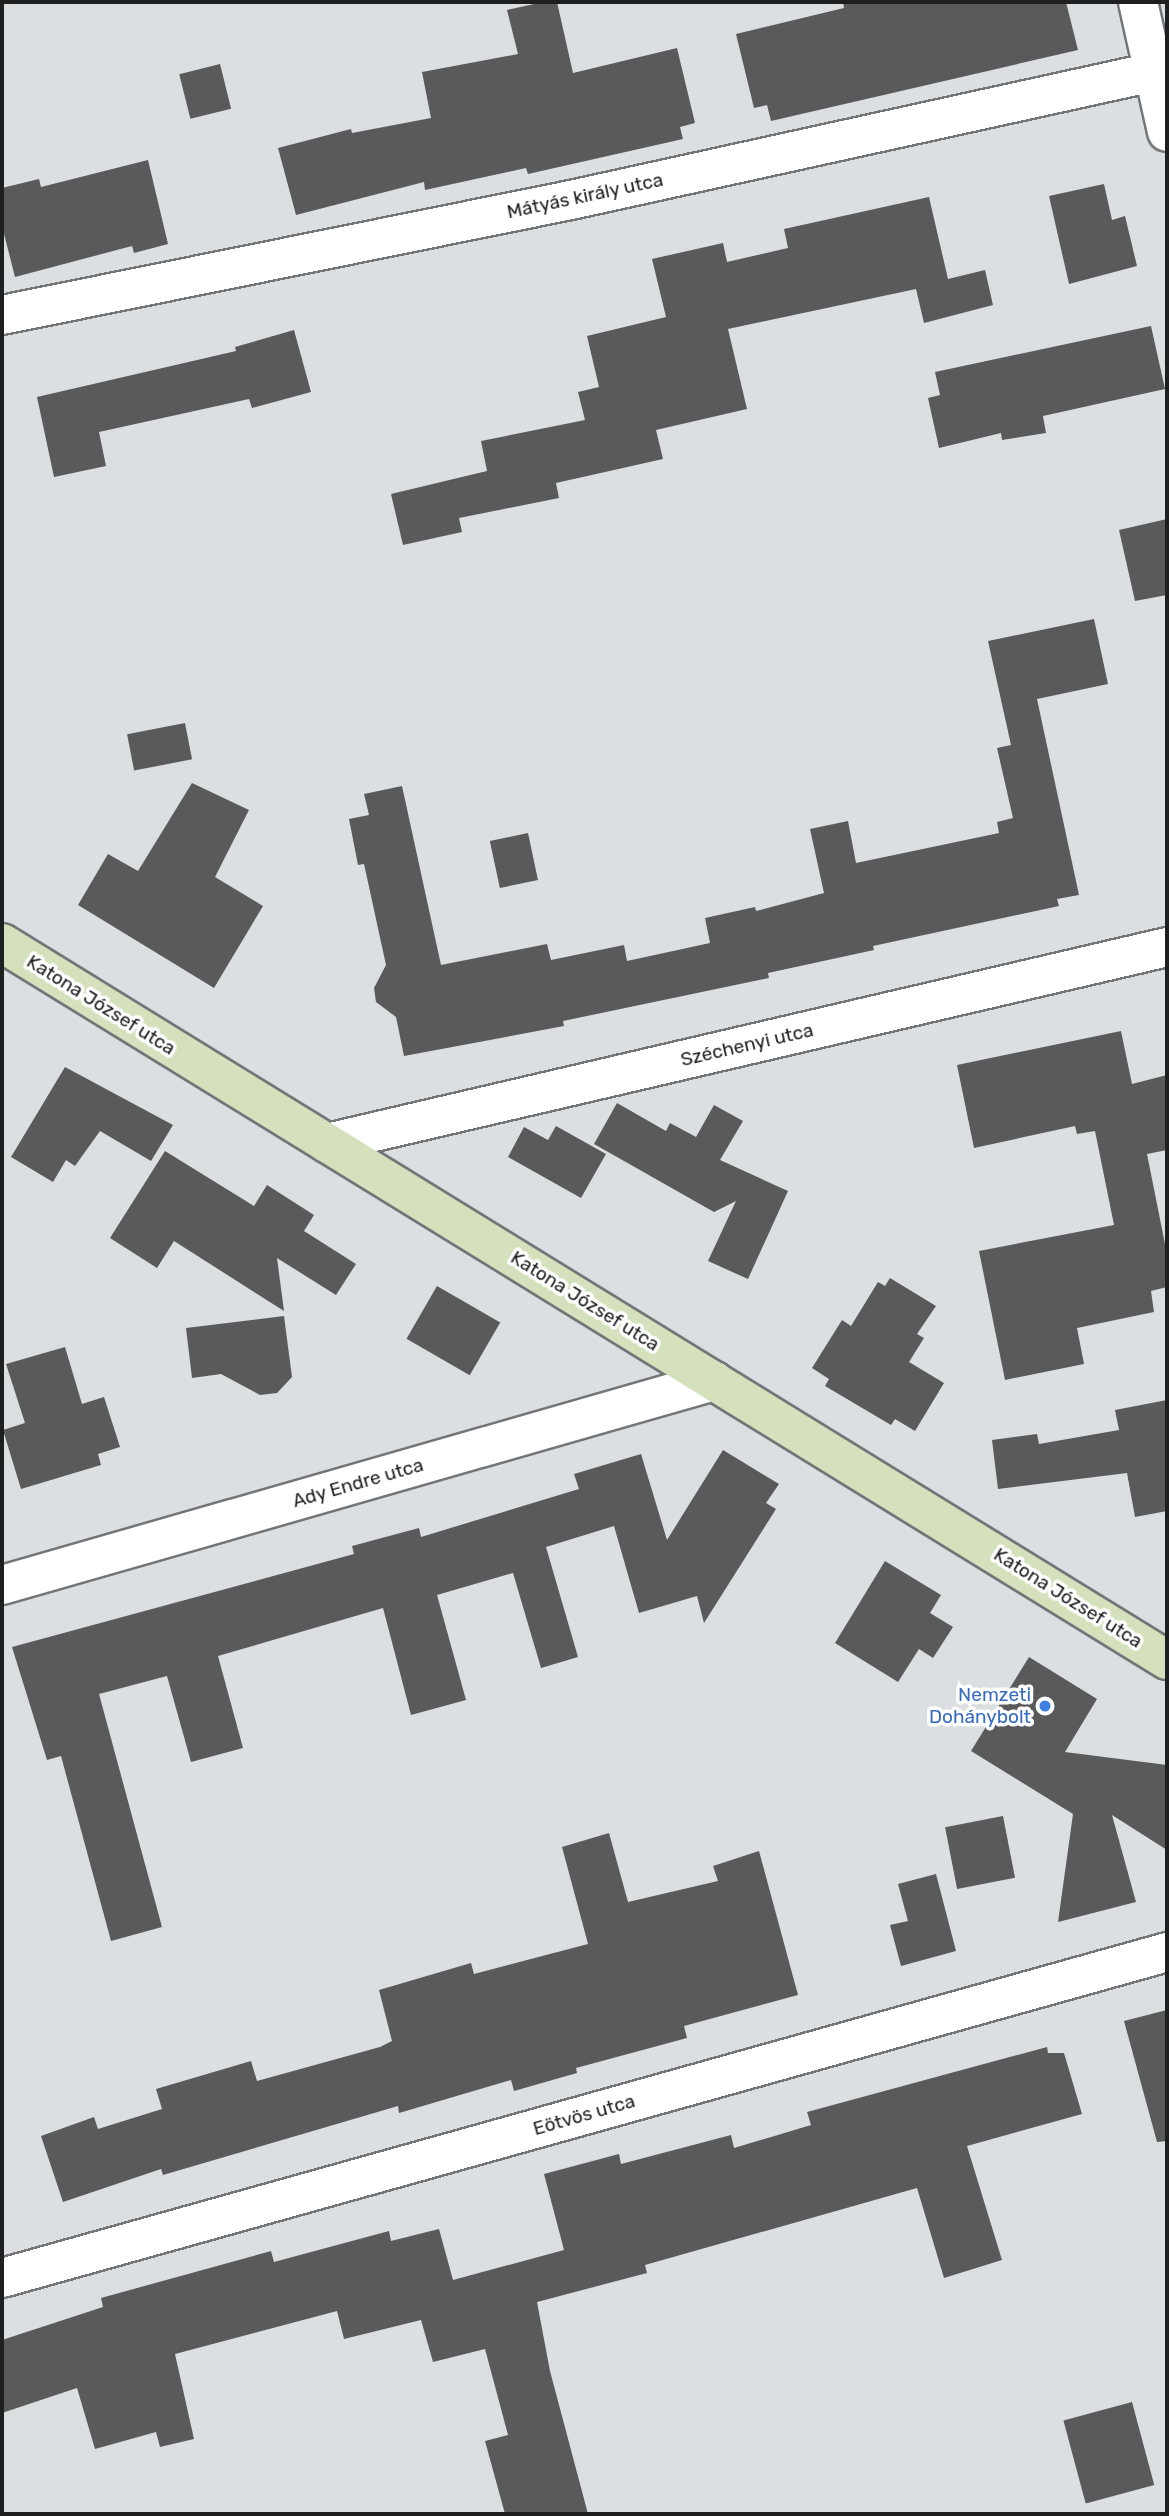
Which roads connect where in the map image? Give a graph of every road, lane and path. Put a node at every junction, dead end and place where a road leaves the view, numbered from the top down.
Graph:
1 (1138, 2) edge
2 (1161, 70) edge
3 (1167, 132) edge
4 (2, 316) edge
5 (2, 943) edge
6 (1167, 947) edge
7 (327, 1143) junction
8 (714, 1381) junction
9 (2, 1585) edge
10 (1167, 1660) edge
11 (1167, 1952) edge
12 (2, 2277) edge

1 - 2 street
2 - 3 street
2 - 4 street, Mátyás király utca
5 - 7 main road, Katona József utca
6 - 7 street, Széchenyi utca
7 - 8 main road, Katona József utca
8 - 9 street, Ady Endre utca
8 - 10 main road, Katona József utca
11 - 12 street, Eötvös utca

